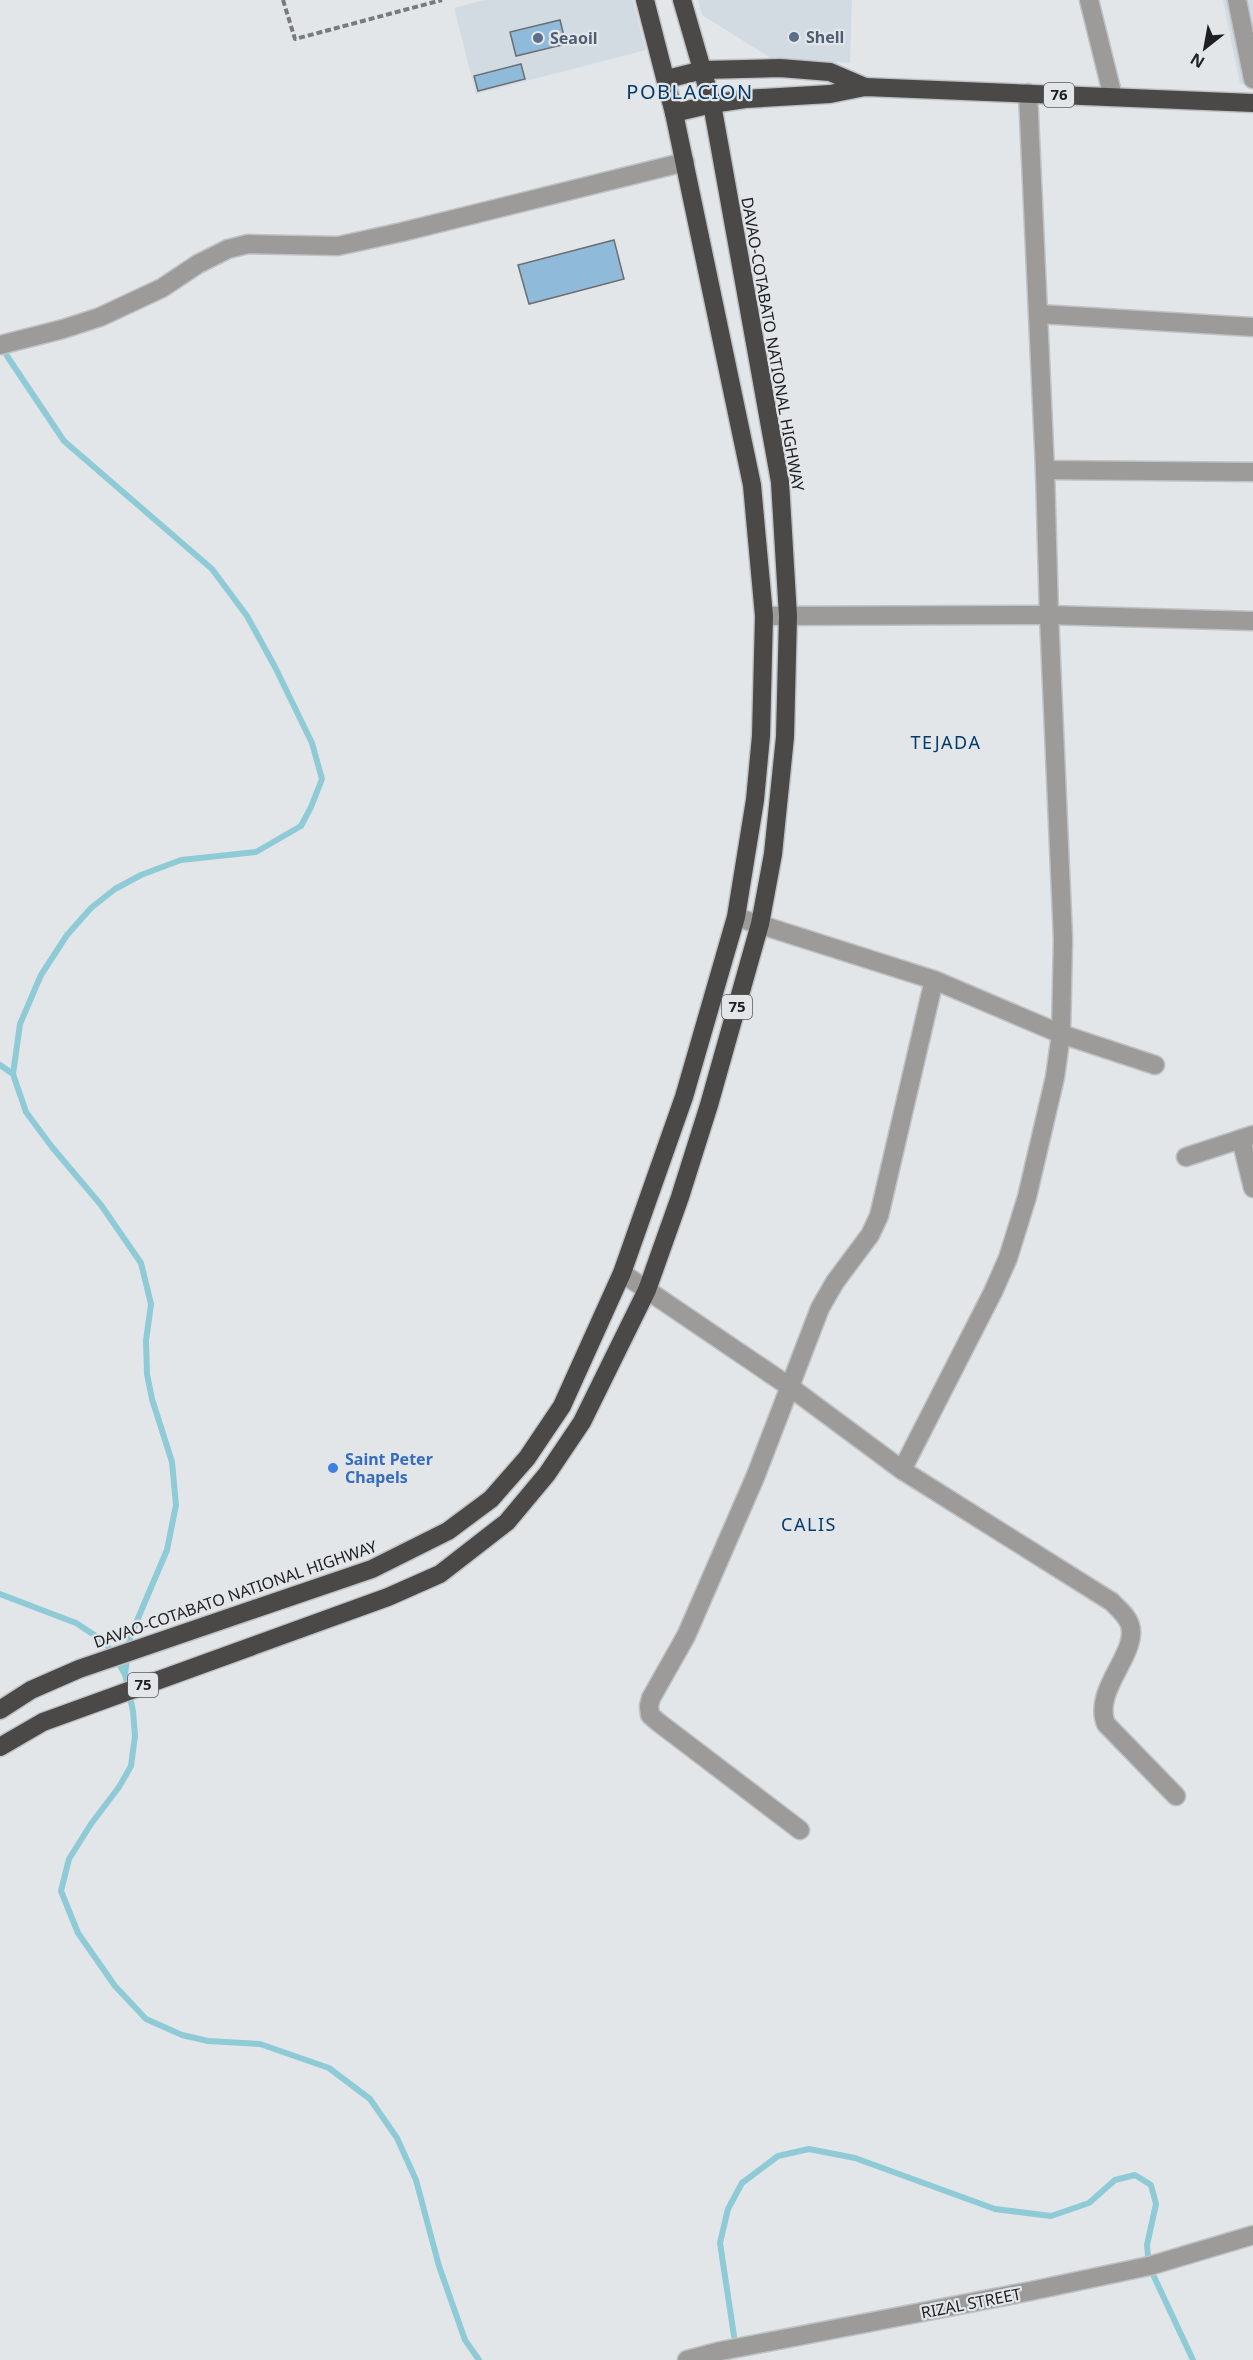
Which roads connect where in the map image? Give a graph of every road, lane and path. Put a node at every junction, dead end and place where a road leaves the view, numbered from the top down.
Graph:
1 (283, 0) edge
2 (442, 0) edge
3 (645, 0) edge
4 (682, 0) edge
5 (1089, 0) edge
6 (1237, 0) edge
7 (1248, 25) edge
8 (703, 70) junction
9 (667, 79) junction
10 (1253, 79) edge
11 (865, 87) junction
12 (1028, 93) junction
13 (1113, 97) junction
14 (1253, 103) edge
15 (712, 104) junction
16 (674, 113) junction
17 (685, 162) junction
18 (1039, 314) junction
19 (1253, 327) edge
20 (0, 345) edge
21 (1045, 470) junction
22 (1253, 472) edge
23 (1049, 615) junction
24 (764, 616) junction
25 (788, 616) junction
26 (1253, 621) edge
27 (736, 917) junction
28 (760, 924) junction
29 (934, 980) junction
30 (1061, 1034) junction
31 (1155, 1065) dead end
32 (1247, 1137) edge
33 (1186, 1157) dead end
34 (1253, 1188) edge
35 (622, 1273) junction
36 (647, 1290) junction
37 (790, 1387) junction
38 (902, 1470) junction
39 (0, 1710) edge
40 (0, 1747) edge
41 (1176, 1796) dead end
42 (800, 1830) dead end
43 (1253, 2235) edge
44 (687, 2360) edge

1 - 2 path
3 - 9 highway, DAVAO-COTABATO NATIONAL HIGHWAY / 75
4 - 8 highway, DAVAO-COTABATO NATIONAL HIGHWAY / 75
5 - 13 street
6 - 7 street
7 - 10 street
8 - 9 highway, 76
8 - 11 highway, 76
8 - 15 highway, DAVAO-COTABATO NATIONAL HIGHWAY / 75
9 - 16 highway, DAVAO-COTABATO NATIONAL HIGHWAY / 75
11 - 12 highway, 76
11 - 15 highway, 76
12 - 13 highway, 76
12 - 18 street
13 - 14 highway, 76
15 - 16 highway, 76
15 - 25 highway, DAVAO-COTABATO NATIONAL HIGHWAY / 75
16 - 17 highway, DAVAO-COTABATO NATIONAL HIGHWAY / 75
17 - 20 street
17 - 24 highway, DAVAO-COTABATO NATIONAL HIGHWAY / 75
18 - 19 street
18 - 21 street
21 - 22 street
21 - 23 street
23 - 25 street
23 - 26 street
23 - 30 street
24 - 25 street
24 - 27 highway, DAVAO-COTABATO NATIONAL HIGHWAY / 75
25 - 28 highway, DAVAO-COTABATO NATIONAL HIGHWAY / 75
27 - 28 street
27 - 35 highway, DAVAO-COTABATO NATIONAL HIGHWAY / 75
28 - 29 street
28 - 36 highway, DAVAO-COTABATO NATIONAL HIGHWAY / 75
29 - 30 street
29 - 37 street
30 - 31 street
30 - 38 street
32 - 33 street
32 - 34 street
35 - 36 street
35 - 39 highway, DAVAO-COTABATO NATIONAL HIGHWAY / 75
36 - 37 street
36 - 40 highway, DAVAO-COTABATO NATIONAL HIGHWAY / 75
37 - 38 street
37 - 42 street
38 - 41 street
43 - 44 street, RIZAL STREET

